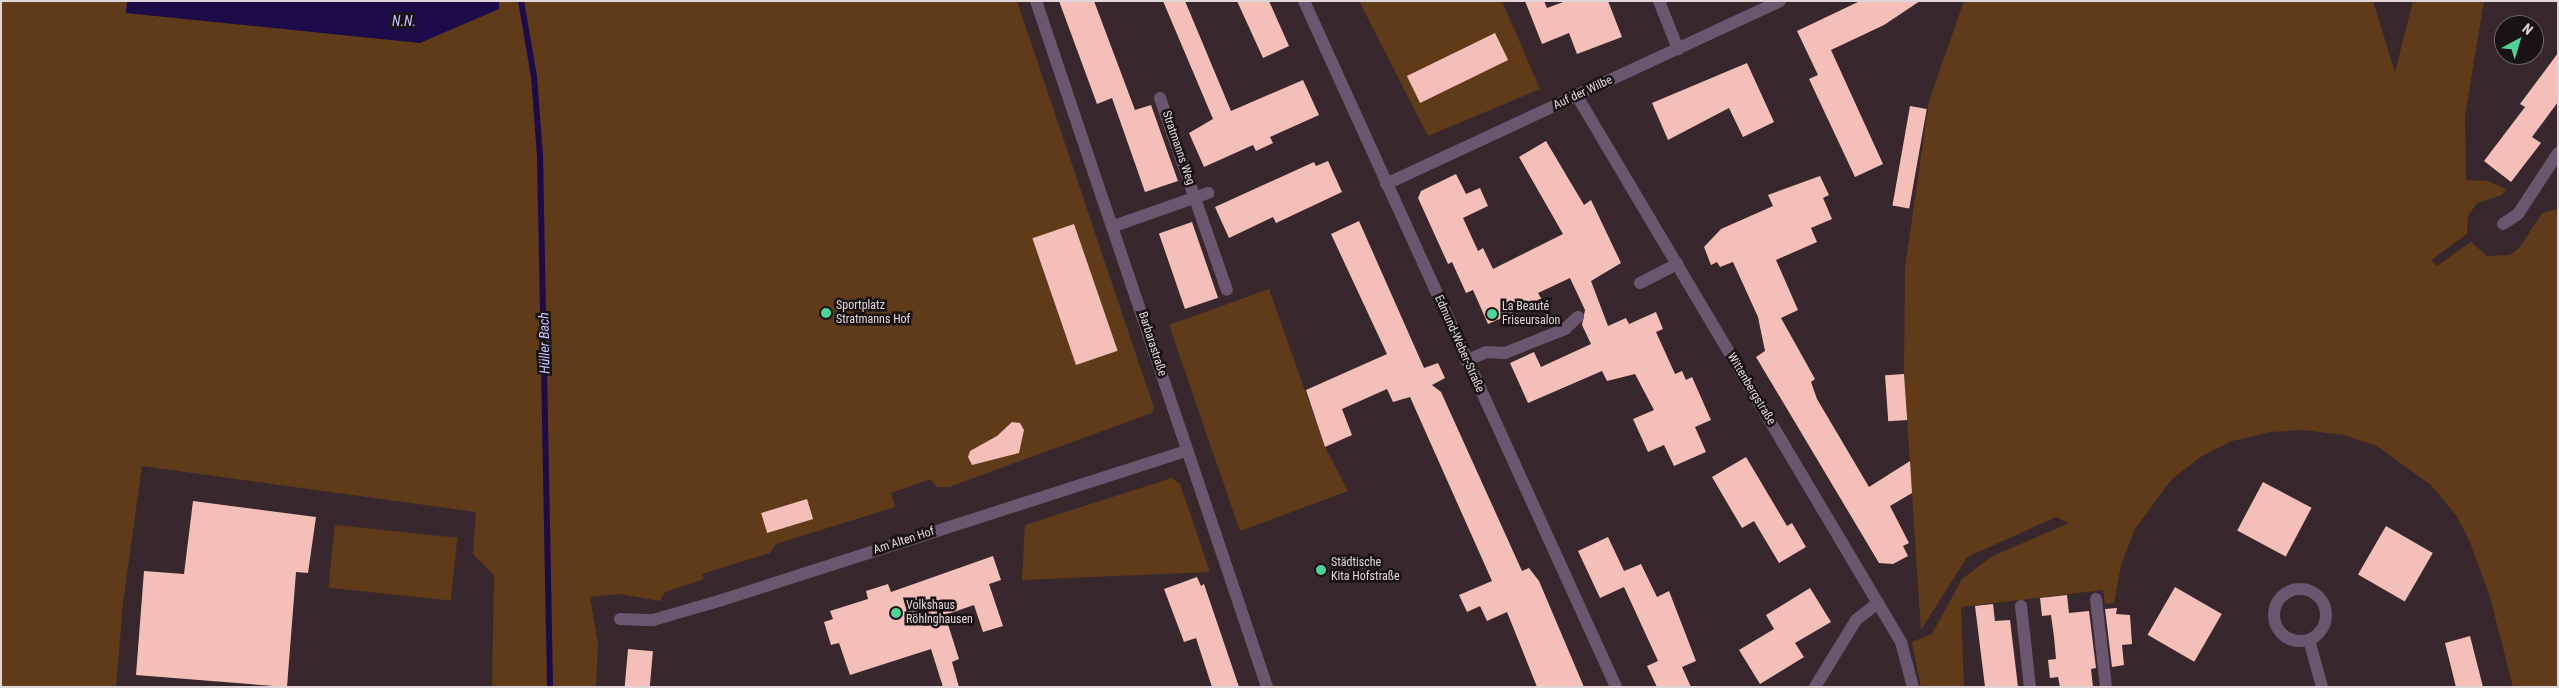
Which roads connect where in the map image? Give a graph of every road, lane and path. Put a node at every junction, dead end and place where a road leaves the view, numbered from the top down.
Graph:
1 (1036, 1) edge
2 (1304, 1) edge
3 (1659, 1) edge
4 (1780, 1) edge
5 (1678, 48) junction
6 (1577, 96) junction
7 (1160, 98) dead end
8 (2558, 153) edge
9 (1386, 184) junction
10 (1208, 193) dead end
11 (1195, 198) junction
12 (2503, 224) dead end
13 (1114, 226) junction
14 (1677, 264) junction
15 (1640, 283) dead end
16 (1227, 290) dead end
17 (1578, 317) dead end
18 (1466, 361) junction
19 (1186, 451) junction
20 (2096, 599) dead end
21 (1878, 603) junction
22 (2021, 606) dead end
23 (620, 619) dead end
24 (2309, 640) junction
25 (1267, 687) edge
26 (1616, 687) edge
27 (1815, 687) edge
28 (1913, 687) edge
29 (2030, 687) edge
30 (2106, 687) edge
31 (2322, 687) edge

1 - 13 street, Barbarastraße
2 - 9 street, Edmund-Weber-Straße
3 - 5 street
4 - 5 street, Auf der Wilbe
5 - 6 street, Auf der Wilbe
6 - 9 street, Auf der Wilbe
6 - 14 street, Wittenbergstraße
7 - 11 street, Stratmanns Weg
8 - 12 street
9 - 18 street, Edmund-Weber-Straße
10 - 11 street, Stratmanns Weg
11 - 13 street, Stratmanns Weg
11 - 16 street, Stratmanns Weg
13 - 19 street, Barbarastraße
14 - 15 street
14 - 21 street, Wittenbergstraße
17 - 18 street
18 - 26 street, Edmund-Weber-Straße
19 - 23 street, Am Alten Hof
19 - 25 street, Barbarastraße
20 - 30 street
21 - 27 street
21 - 28 street, Wittenbergstraße
22 - 29 street
24 - 24 street
24 - 31 street

